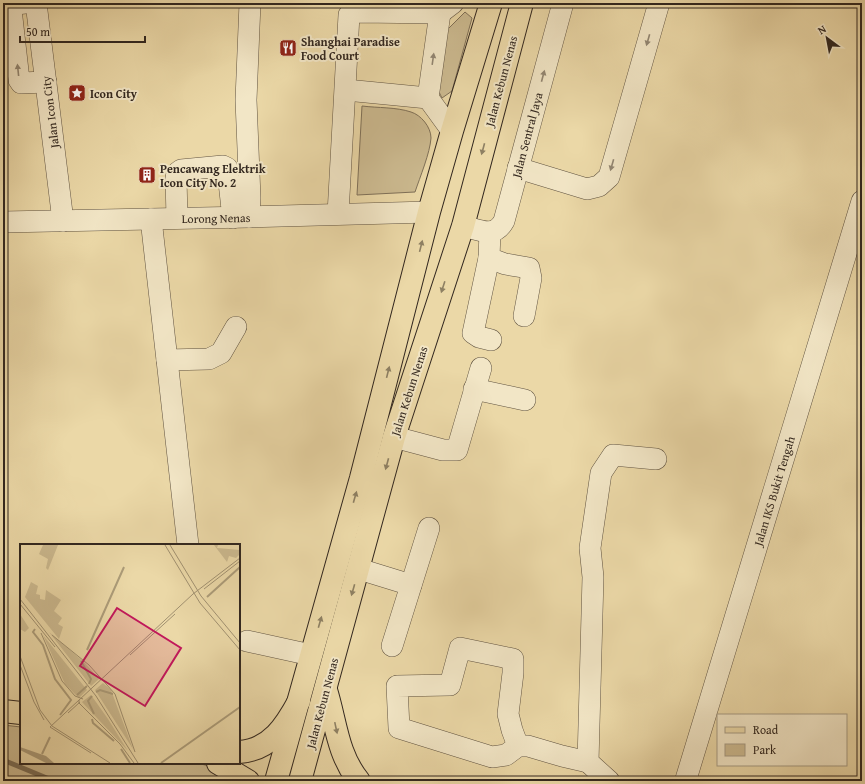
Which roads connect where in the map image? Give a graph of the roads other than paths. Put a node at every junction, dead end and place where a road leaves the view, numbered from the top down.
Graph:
1 (25, 3) edge
2 (36, 3) edge
3 (250, 3) edge
4 (491, 3) edge
5 (522, 3) edge
6 (563, 3) edge
7 (659, 3) edge
8 (447, 8) edge
9 (46, 82) junction
10 (346, 90) junction
11 (428, 98) junction
12 (452, 130) junction
13 (518, 168) junction
14 (862, 201) edge
15 (429, 212) junction
16 (338, 214) junction
17 (177, 218) junction
18 (241, 218) junction
19 (151, 219) junction
20 (63, 221) junction
21 (3, 222) edge
22 (463, 226) junction
23 (490, 232) junction
24 (489, 258) junction
25 (524, 316) dead end
26 (236, 327) dead end
27 (491, 340) dead end
28 (167, 360) junction
29 (481, 368) dead end
30 (474, 389) junction
31 (525, 400) dead end
32 (394, 437) junction
33 (656, 459) dead end
34 (429, 528) dead end
35 (188, 544) edge
36 (359, 569) junction
37 (411, 585) junction
38 (247, 641) dead end
39 (392, 646) dead end
40 (311, 655) junction
41 (326, 690) junction
42 (299, 701) junction
43 (3, 711) edge
44 (20, 713) edge
45 (518, 746) junction
46 (240, 752) edge
47 (588, 762) junction
48 (220, 764) edge
49 (248, 781) edge
50 (276, 781) edge
51 (300, 781) edge
52 (359, 781) edge
53 (609, 781) edge
54 (688, 781) edge

9 -> 1 street
2 - 9 street, Jalan Icon City
3 - 18 street
4 - 12 main road, Jalan Kebun Nenas
5 -> 22 main road, Jalan Kebun Nenas
13 -> 6 street, Jalan Sentral Jaya
7 -> 13 street
8 - 10 street
11 -> 8 street
9 - 20 street, Jalan Icon City
10 - 11 street
10 - 16 street
11 - 12 street
12 - 15 main road, Jalan Kebun Nenas
13 - 23 street, Jalan Sentral Jaya
14 - 54 street, Jalan IKS Bukit Tengah
15 - 16 street, Lorong Nenas
40 -> 15 main road, Jalan Kebun Nenas
16 - 18 street, Lorong Nenas
17 - 18 street, Lorong Nenas
17 - 18 street
17 - 19 street, Lorong Nenas
19 - 20 street, Lorong Nenas
19 - 28 street
20 - 21 street, Lorong Nenas
22 - 23 street
22 -> 32 main road, Jalan Kebun Nenas
23 - 24 street
24 - 25 street
24 - 27 street
26 - 28 street
28 - 35 street
29 - 30 street
30 - 31 street
30 - 32 street
32 -> 36 main road, Jalan Kebun Nenas
33 - 47 street
34 - 37 street
36 - 37 street
36 -> 41 main road, Jalan Kebun Nenas
37 - 39 street
38 - 40 street
40 - 42 main road, Jalan Kebun Nenas
41 - 51 main road, Jalan Kebun Nenas
41 -> 52 main road
42 - 46 main road
42 - 50 main road, Jalan Kebun Nenas
43 - 44 main road
45 - 45 street
45 - 47 street
47 - 53 street
48 - 49 main road

